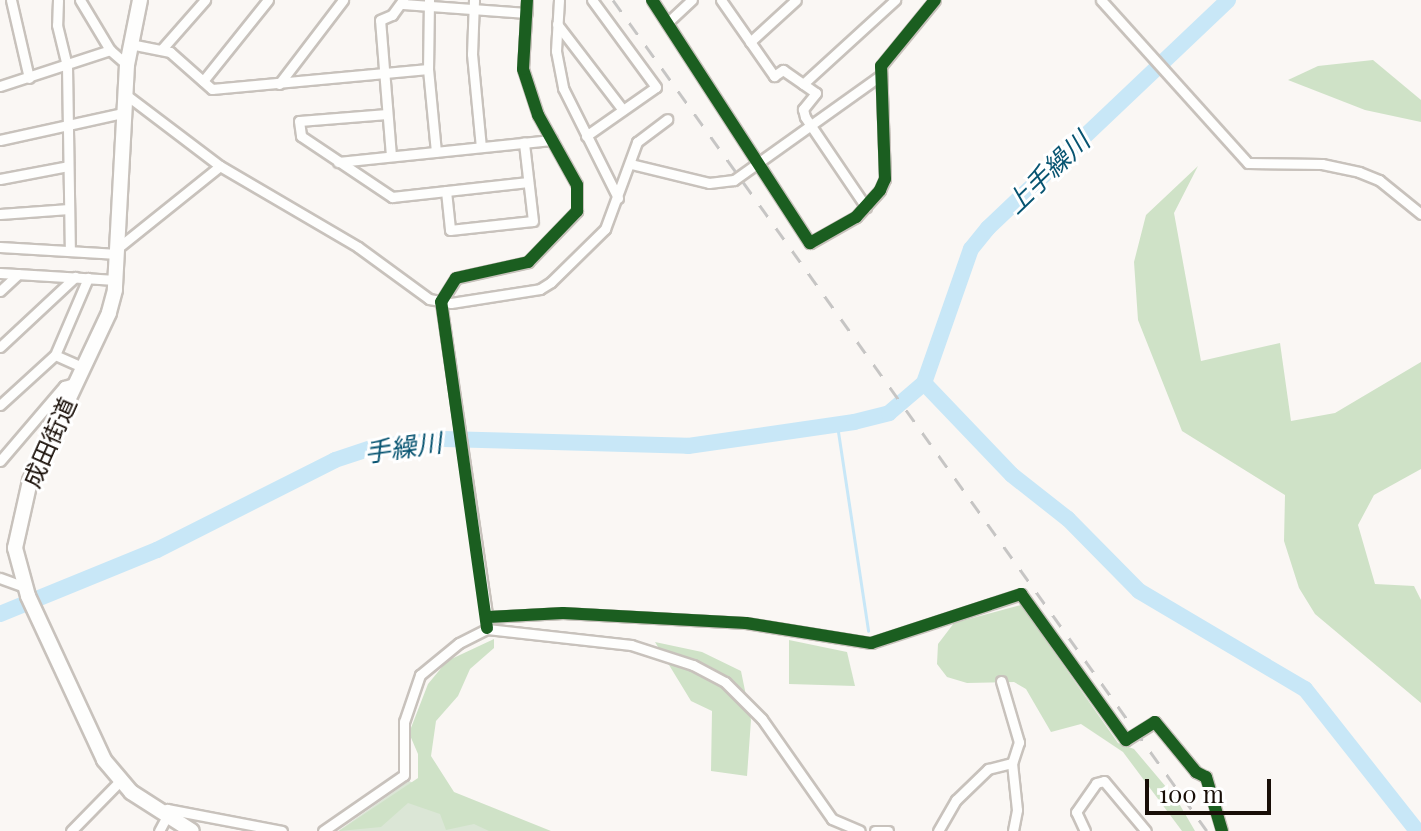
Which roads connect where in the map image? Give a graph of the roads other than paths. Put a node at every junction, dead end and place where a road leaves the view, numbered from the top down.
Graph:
1 (11, 0) edge
2 (58, 0) edge
3 (80, 0) edge
4 (140, 0) edge
5 (205, 0) edge
6 (268, 0) edge
7 (343, 0) edge
8 (527, 0) edge
9 (559, 0) edge
10 (592, 0) edge
11 (652, 0) edge
12 (692, 0) edge
13 (721, 0) edge
14 (796, 0) edge
15 (876, 0) edge
16 (895, 0) edge
17 (935, 0) edge
18 (1101, 0) edge
19 (403, 2) edge
20 (429, 2) edge
21 (474, 3) edge
22 (884, 11) junction
23 (527, 13) junction
24 (667, 23) junction
25 (557, 24) junction
26 (750, 42) junction
27 (130, 44) junction
28 (110, 50) junction
29 (161, 50) junction
30 (127, 65) junction
31 (67, 66) junction
32 (428, 69) junction
33 (384, 73) junction
34 (880, 76) junction
35 (29, 78) junction
36 (203, 81) junction
37 (279, 84) junction
38 (803, 84) junction
39 (0, 86) edge
40 (125, 94) junction
41 (623, 110) junction
42 (123, 113) junction
43 (387, 114) junction
44 (667, 119) dead end
45 (68, 126) junction
46 (811, 126) junction
47 (586, 136) junction
48 (0, 140) edge
49 (552, 140) junction
50 (524, 143) junction
51 (481, 147) junction
52 (436, 152) junction
53 (391, 156) junction
54 (338, 162) junction
55 (758, 163) junction
56 (631, 164) junction
57 (68, 166) junction
58 (220, 166) junction
59 (0, 179) edge
60 (528, 182) junction
61 (446, 191) junction
62 (618, 198) junction
63 (866, 207) junction
64 (69, 209) junction
65 (0, 214) edge
66 (1421, 214) edge
67 (0, 247) edge
68 (118, 250) junction
69 (70, 251) junction
70 (0, 273) edge
71 (18, 274) junction
72 (75, 277) junction
73 (88, 278) junction
74 (116, 280) junction
75 (0, 291) edge
76 (441, 302) junction
77 (0, 347) edge
78 (55, 355) junction
79 (82, 367) junction
80 (74, 383) junction
81 (0, 404) edge
82 (0, 461) edge
83 (0, 578) edge
84 (26, 591) junction
85 (488, 617) junction
86 (487, 629) junction
87 (1001, 681) dead end
88 (1012, 763) junction
89 (120, 781) junction
90 (165, 815) junction
91 (71, 831) edge
92 (159, 831) edge
93 (192, 831) edge
94 (282, 831) edge
95 (323, 831) edge
96 (860, 831) edge
97 (875, 831) edge
98 (888, 831) edge
99 (938, 831) edge
100 (1013, 831) edge
101 (1085, 831) edge
102 (1146, 831) edge
103 (1222, 831) edge

1 - 35 street
2 - 31 street
3 - 28 street
4 - 27 highway, 成田街道
5 - 29 street
6 - 36 street
7 - 37 street
8 - 23 street
9 - 25 street
10 - 41 street
11 - 24 street
12 - 24 street
13 - 26 street
14 - 26 street
15 - 22 street
16 - 22 street
17 - 34 street
18 - 66 street
19 - 20 street
19 - 33 street
20 - 21 street
20 - 32 street
21 - 23 street
21 - 51 street
22 - 38 street
23 - 49 street
24 - 55 street
25 - 41 street
25 - 47 street
26 - 38 street
27 - 29 street
27 - 30 highway, 成田街道
28 - 30 street
28 - 31 street
29 - 36 street
30 - 40 highway, 成田街道
31 - 35 street
31 - 45 street
32 - 33 street
32 - 52 street
33 - 37 street
33 - 43 street
34 - 46 street
34 - 63 street
35 - 39 street
36 - 37 street
38 - 46 street
40 - 42 highway, 成田街道
40 - 58 street
41 - 47 street
42 - 45 street
42 - 68 highway, 成田街道
43 - 53 street
43 - 54 street
44 - 56 street
45 - 48 street
45 - 57 street
46 - 55 street
46 - 63 street
47 - 62 street
49 - 50 street
49 - 76 street
50 - 51 street
50 - 60 street
51 - 52 street
52 - 53 street
53 - 54 street
54 - 61 street
55 - 56 street
55 - 63 street
56 - 62 street
57 - 59 street
57 - 64 street
58 - 68 street
58 - 76 street
60 - 61 street
60 - 61 street
62 - 76 street
64 - 65 street
64 - 69 street
67 - 69 street
68 - 69 street
68 - 74 highway, 成田街道
70 - 71 street
71 - 72 street
71 - 75 street
72 - 73 street
72 - 77 street
73 - 74 street
73 - 78 street
74 - 79 highway, 成田街道
76 - 85 street
78 - 79 street
78 - 81 street
79 - 80 highway, 成田街道
80 - 82 street
80 - 84 highway, 成田街道
83 - 84 street
84 - 89 highway, 成田街道
85 - 86 street
85 - 103 street
86 - 95 street
86 - 96 street
87 - 88 street
88 - 99 street
88 - 100 street
89 - 90 highway, 成田街道
89 - 91 street
90 - 92 street
90 - 93 highway, 成田街道
90 - 94 street
97 - 98 street
101 - 102 street

